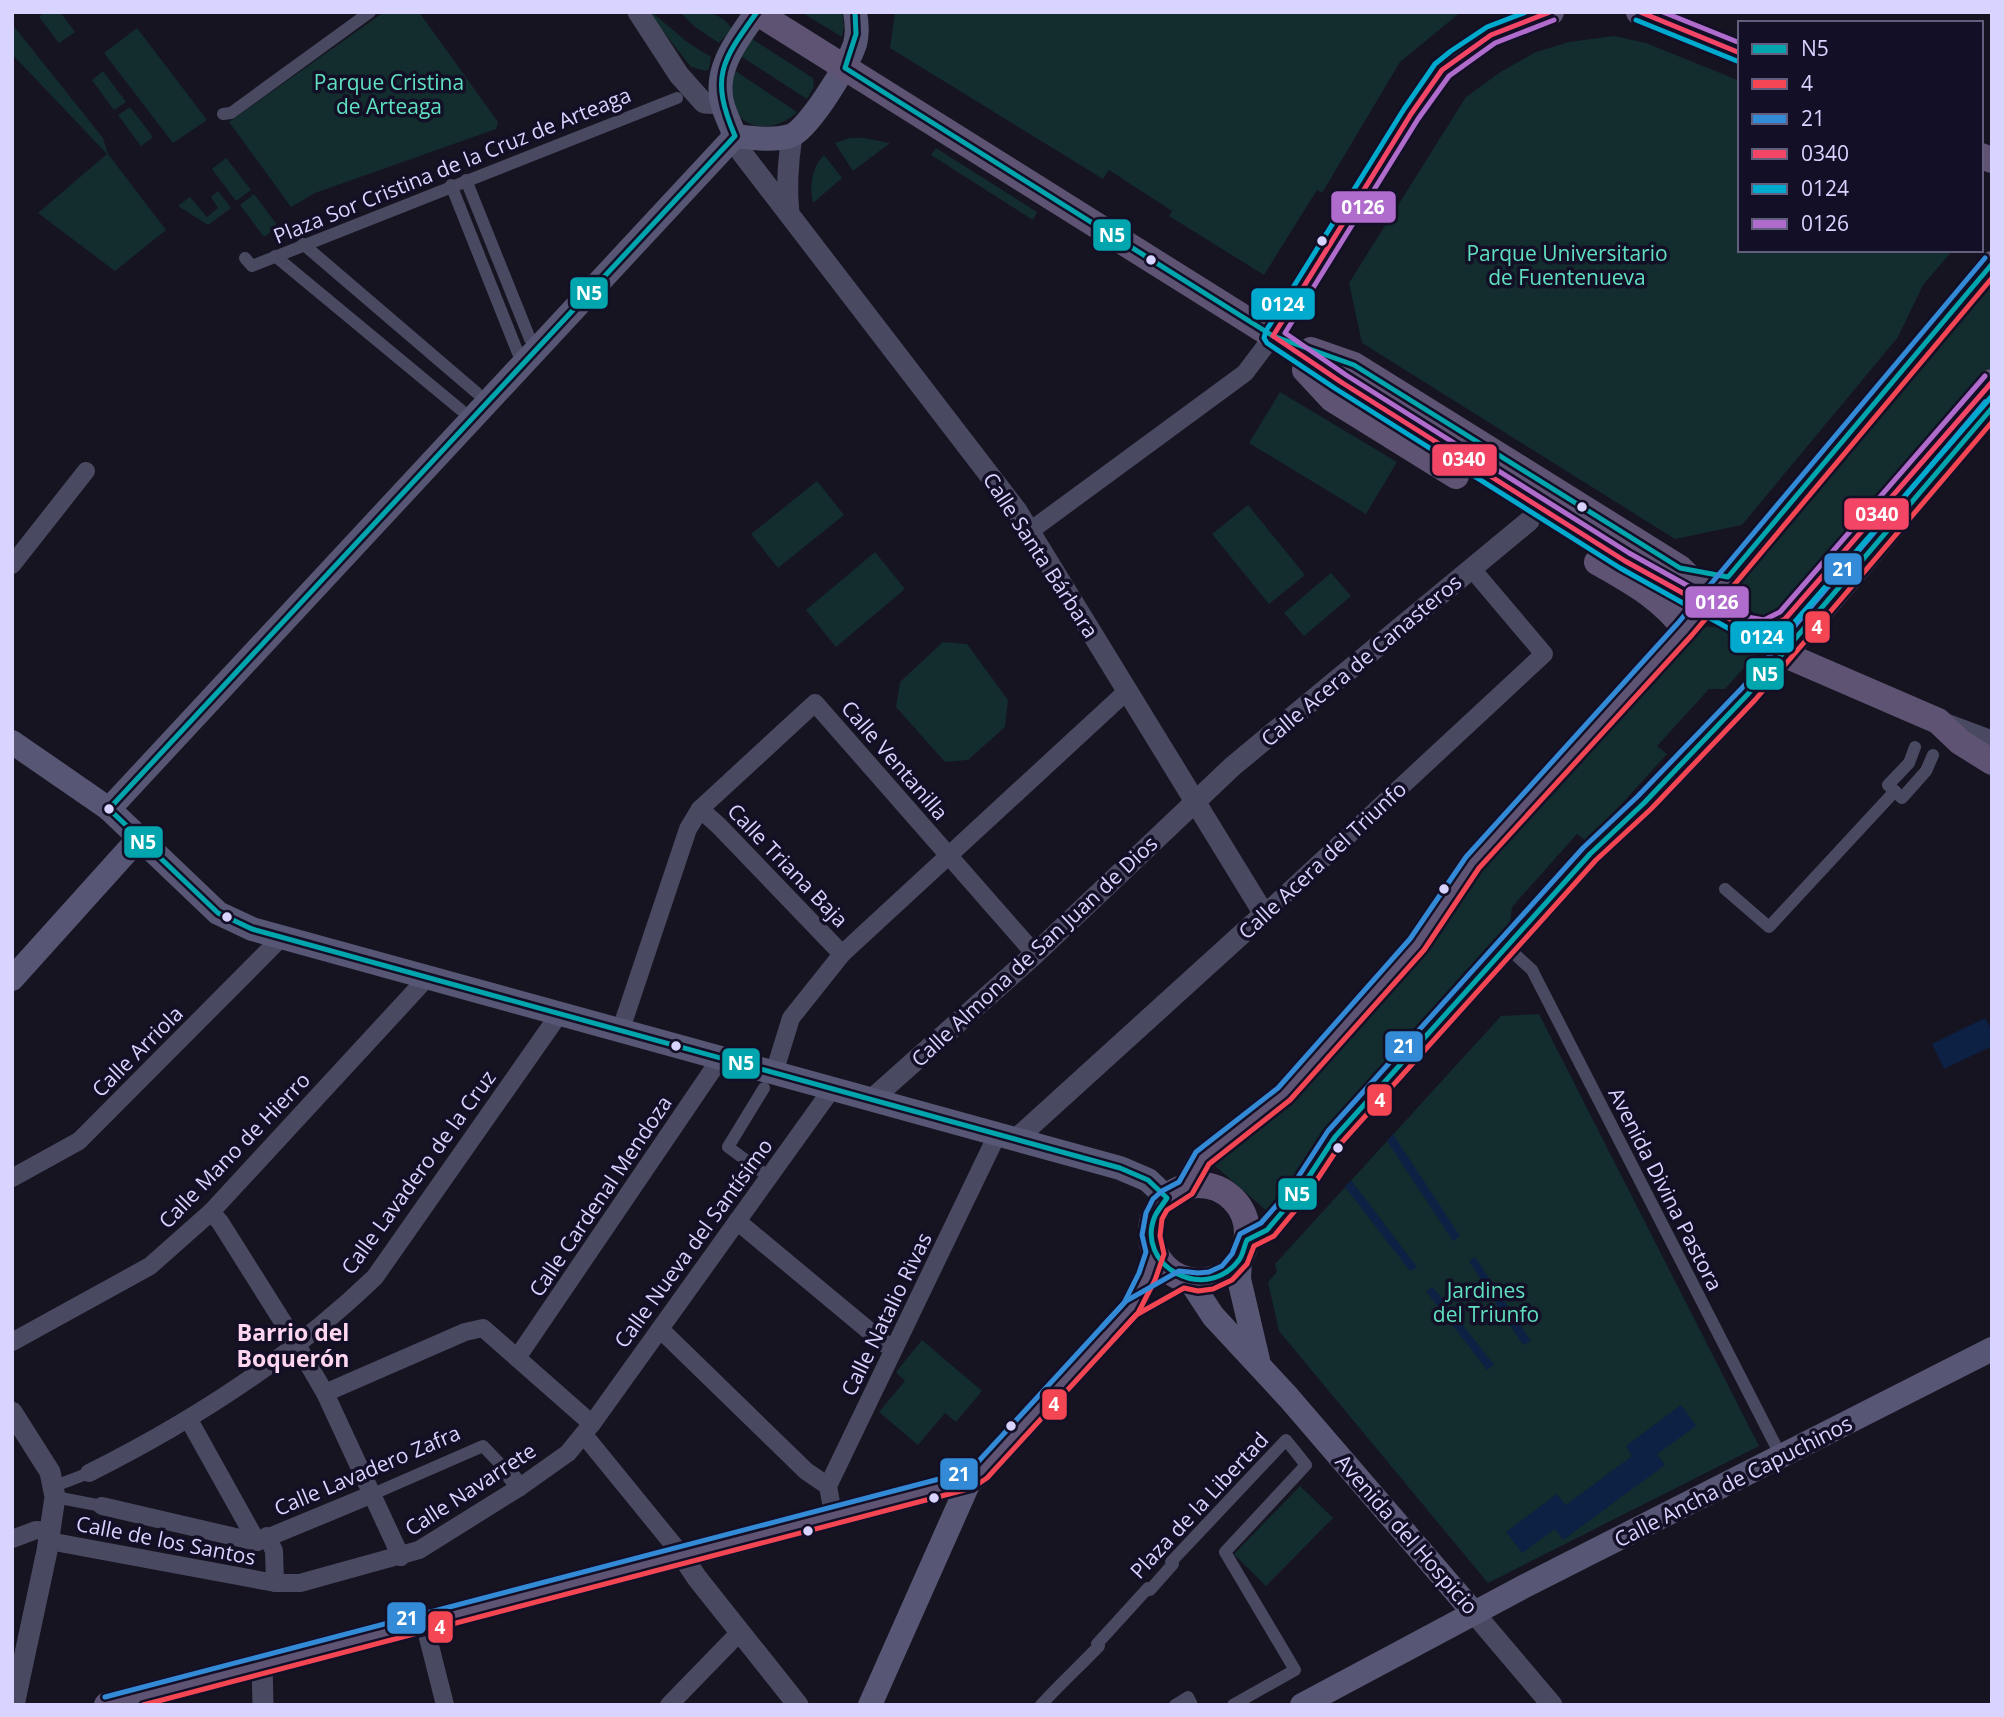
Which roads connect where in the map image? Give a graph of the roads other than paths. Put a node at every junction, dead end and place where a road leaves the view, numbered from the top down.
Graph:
1 (370, 12) edge
2 (638, 12) edge
3 (757, 12) edge
4 (855, 12) edge
5 (1551, 12) edge
6 (1655, 15) edge
7 (1738, 52) edge
8 (845, 68) junction
9 (679, 75) junction
10 (720, 78) junction
11 (677, 98) dead end
12 (722, 103) junction
13 (223, 114) dead end
14 (736, 136) junction
15 (792, 136) junction
16 (466, 180) junction
17 (451, 185) junction
18 (790, 216) junction
19 (303, 244) junction
20 (275, 256) junction
21 (245, 258) dead end
22 (1992, 264) edge
23 (390, 318) junction
24 (1273, 336) junction
25 (373, 338) junction
26 (530, 339) dead end
27 (517, 353) dead end
28 (1992, 382) edge
29 (477, 393) dead end
30 (1992, 408) edge
31 (461, 411) dead end
32 (86, 471) dead end
33 (1885, 507) tunnel mouth
34 (1529, 521) junction
35 (1030, 531) junction
36 (1625, 561) tunnel mouth
37 (12, 565) edge
38 (1680, 568) junction
39 (1472, 569) junction
40 (1728, 577) junction
41 (1643, 589) junction
42 (1710, 598) junction
43 (1685, 629) junction
44 (1783, 654) junction
45 (1127, 691) junction
46 (1938, 720) junction
47 (1992, 741) edge
48 (12, 742) edge
49 (1915, 747) dead end
50 (1933, 755) dead end
51 (1992, 762) edge
52 (1895, 791) junction
53 (1195, 801) junction
54 (109, 809) junction
55 (700, 809) junction
56 (139, 838) junction
57 (949, 856) junction
58 (1725, 889) dead end
59 (1264, 914) junction
60 (281, 938) junction
61 (1507, 947) junction
62 (842, 954) junction
63 (1035, 954) junction
64 (428, 978) junction
65 (12, 979) edge
66 (559, 1013) junction
67 (620, 1032) junction
68 (720, 1059) junction
69 (769, 1080) junction
70 (832, 1089) junction
71 (871, 1100) junction
72 (1006, 1137) junction
73 (769, 1177) junction
74 (12, 1178) edge
75 (1176, 1193) junction
76 (211, 1212) junction
77 (737, 1222) junction
78 (1243, 1250) junction
79 (1155, 1252) junction
80 (1187, 1280) junction
81 (1131, 1308) junction
82 (660, 1329) junction
83 (12, 1342) edge
84 (296, 1343) junction
85 (894, 1349) junction
86 (1992, 1349) edge
87 (517, 1358) junction
88 (1259, 1364) junction
89 (325, 1393) junction
90 (12, 1412) edge
91 (189, 1420) junction
92 (588, 1429) junction
93 (1781, 1456) junction
94 (506, 1470) joint
95 (89, 1473) joint
96 (970, 1480) junction
97 (828, 1486) junction
98 (520, 1487) junction
99 (55, 1492) junction
100 (373, 1494) junction
101 (102, 1506) joint
102 (833, 1514) junction
103 (50, 1536) junction
104 (12, 1539) edge
105 (262, 1539) junction
106 (681, 1554) junction
107 (401, 1557) junction
108 (275, 1583) junction
109 (1474, 1613) junction
110 (425, 1622) junction
111 (740, 1632) junction
112 (262, 1664) junction
113 (14, 1705) edge
114 (107, 1705) edge
115 (263, 1705) edge
116 (445, 1705) edge
117 (669, 1705) edge
118 (798, 1705) edge
119 (870, 1705) edge
120 (1041, 1705) edge
121 (1175, 1705) edge
122 (1192, 1705) edge
123 (1233, 1705) edge
124 (1302, 1705) edge
125 (1552, 1705) edge

1 - 13 street
2 - 9 street
3 - 8 main road
3 - 10 main road
4 - 8 main road
5 - 24 main road
6 - 7 main road
8 - 15 main road
8 - 24 main road
9 - 10 street
9 - 12 street
10 - 12 main road
11 - 16 street, Plaza Sor Cristina de la Cruz de Arteaga
12 - 14 main road
14 - 15 main road
14 - 18 street, Calle Santa Bárbara
14 - 54 main road
15 - 18 street
16 - 17 street, Plaza Sor Cristina de la Cruz de Arteaga
16 - 26 street
17 - 19 street, Plaza Sor Cristina de la Cruz de Arteaga
17 - 27 street
18 - 35 street, Calle Santa Bárbara
19 - 20 street, Plaza Sor Cristina de la Cruz de Arteaga
19 - 23 street
20 - 21 street, Plaza Sor Cristina de la Cruz de Arteaga
20 - 25 street
22 - 40 main road
23 - 25 street
23 - 29 street
24 - 34 main road
24 - 35 street
24 - 36 main road
24 - 38 main road
25 - 31 street
28 - 33 main road
30 - 44 main road
32 - 37 street
34 - 39 street, Calle Acera de Canasteros
34 - 41 main road
35 - 45 street, Calle Santa Bárbara
38 - 40 main road
38 - 42 main road
39 - 53 street, Calle Acera de Canasteros
39 - 59 street, Calle Acera del Triunfo
40 - 42 main road
41 - 42 main road
41 - 43 main road
42 - 43 main road
42 - 44 main road
43 - 75 main road
44 - 46 main road
44 - 61 main road
45 - 53 street, Calle Santa Bárbara
45 - 57 street
46 - 47 street
46 - 51 main road
48 - 54 main road
49 - 52 street
50 - 52 street
52 - 58 street
53 - 59 street, Calle Santa Bárbara
53 - 63 street, Calle Almona de San Juan de Dios
54 - 56 main road
55 - 57 street, Calle Ventanilla
55 - 62 street, Calle Triana Baja
55 - 67 street, Calle Ventanilla
56 - 60 main road
56 - 65 main road
57 - 62 street
57 - 63 street, Calle Ventanilla
59 - 72 street, Calle Acera del Triunfo
60 - 64 main road
60 - 74 street, Calle Arriola
61 - 78 main road
61 - 93 street, Avenida Divina Pastora
62 - 69 street
63 - 71 street, Calle Almona de San Juan de Dios
64 - 66 main road
64 - 76 street, Calle Mano de Hierro
66 - 67 main road
66 - 84 street, Calle Lavadero de la Cruz
67 - 68 main road
68 - 69 main road
68 - 87 street, Calle Cardenal Mendoza
69 - 70 main road
69 - 73 street
70 - 71 main road
70 - 73 street, Calle Nueva del Santísimo
71 - 72 main road
72 - 75 main road
72 - 85 street, Calle Natalio Rivas
73 - 77 street, Calle Nueva del Santísimo
75 - 78 main road
75 - 79 main road
76 - 83 street, Calle Mano de Hierro
76 - 84 street
77 - 82 street, Calle Nueva del Santísimo
77 - 85 street
78 - 80 main road
78 - 88 main road, Avenida del Hospicio
79 - 80 main road
79 - 81 main road
80 - 81 main road
80 - 88 main road, Avenida del Hospicio
81 - 96 main road
82 - 92 street, Calle Nueva del Santísimo
82 - 97 street
84 - 89 street
84 - 91 street, Calle Lavadero de la Cruz
85 - 97 street, Calle Natalio Rivas
86 - 93 main road, Calle Ancha de Capuchinos
87 - 89 street
87 - 92 street
88 - 109 main road, Avenida del Hospicio
89 - 100 street
90 - 99 street
91 - 95 street, Calle Lavadero de la Cruz
91 - 105 street
92 - 98 street, Calle Navarrete
92 - 106 street
93 - 109 main road, Calle Ancha de Capuchinos
94 - 98 street, Calle Lavadero Zafra
94 - 100 street, Calle Lavadero Zafra
95 - 99 street
96 - 102 main road
96 - 119 main road
97 - 102 street
98 - 107 street, Calle Navarrete
99 - 101 street
99 - 103 street
100 - 105 street, Calle Lavadero Zafra
100 - 107 street
101 - 105 street
102 - 106 main road
103 - 104 street
103 - 108 street, Calle de los Santos
103 - 113 street
105 - 108 street
106 - 110 main road
106 - 111 street
107 - 108 street, Calle Navarrete
109 - 124 main road, Calle Ancha de Capuchinos
109 - 125 street, Avenida del Hospicio
110 - 112 main road
110 - 116 street
111 - 117 street
111 - 118 street
112 - 114 main road
112 - 115 street
120 - 123 street, Plaza de la Libertad
121 - 122 street

